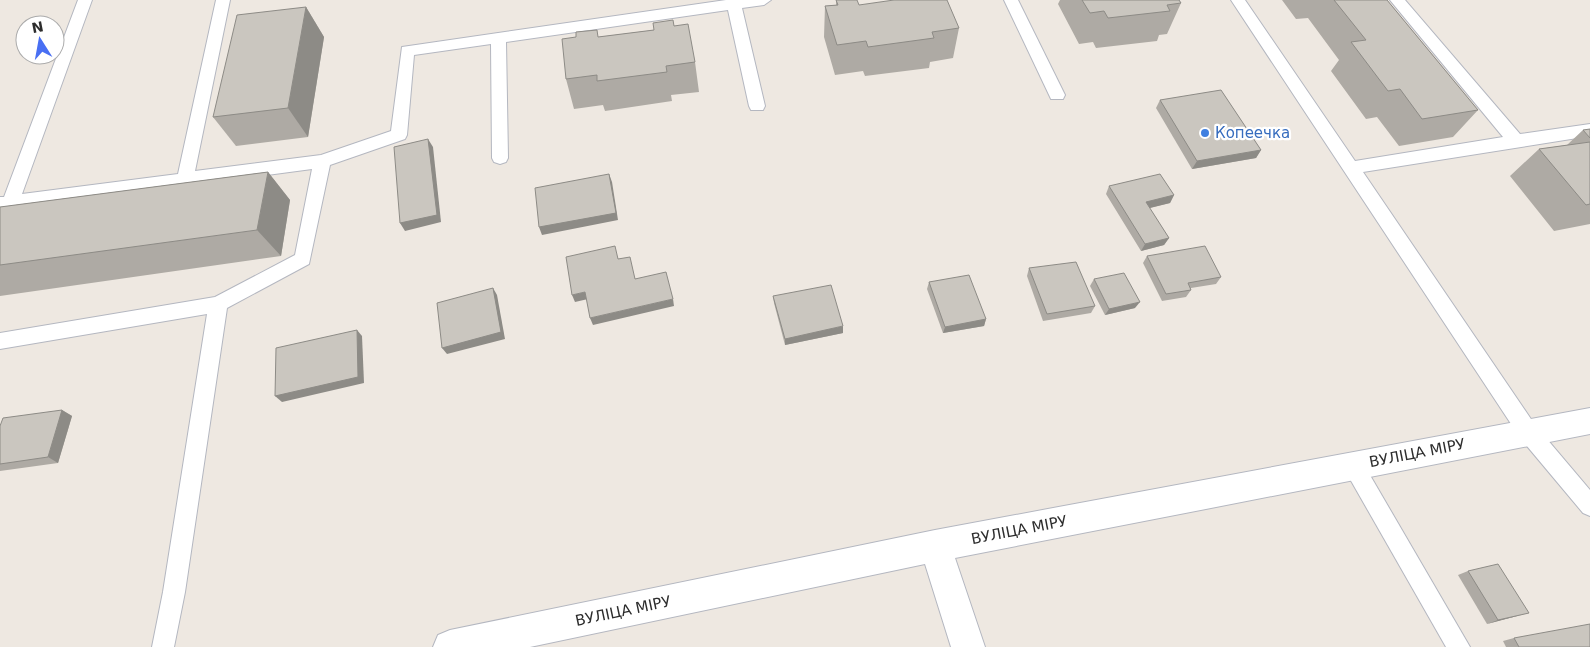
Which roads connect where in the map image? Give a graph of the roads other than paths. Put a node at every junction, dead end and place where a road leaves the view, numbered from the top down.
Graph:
1 (85, 0) edge
2 (223, 0) edge
3 (764, 0) edge
4 (1011, 0) edge
5 (1238, 0) edge
6 (1397, 0) edge
7 (733, 2) edge
8 (498, 37) junction
9 (1057, 95) dead end
10 (757, 106) dead end
11 (1590, 130) edge
12 (1516, 141) junction
13 (500, 158) dead end
14 (322, 161) junction
15 (1350, 168) junction
16 (185, 178) junction
17 (6, 203) edge
18 (218, 304) junction
19 (0, 341) edge
20 (1590, 421) edge
21 (1528, 432) junction
22 (1353, 465) junction
23 (1590, 506) edge
24 (935, 546) junction
25 (163, 647) edge
26 (450, 647) edge
27 (968, 647) edge
28 (1459, 647) edge

1 - 17 lane
2 - 16 lane
3 - 7 lane
4 - 9 lane
5 - 15 lane
6 - 12 lane
7 - 8 lane
7 - 10 lane
8 - 13 lane
8 - 14 lane
11 - 12 lane
12 - 15 lane
14 - 16 lane
14 - 18 lane
15 - 21 lane
16 - 17 lane
18 - 19 lane
18 - 25 lane
20 - 21 main road, ВУЛІЦА МІРУ
21 - 22 main road, ВУЛІЦА МІРУ
21 - 23 lane
22 - 24 main road, ВУЛІЦА МІРУ
22 - 28 lane
24 - 26 main road, ВУЛІЦА МІРУ
24 - 27 main road

